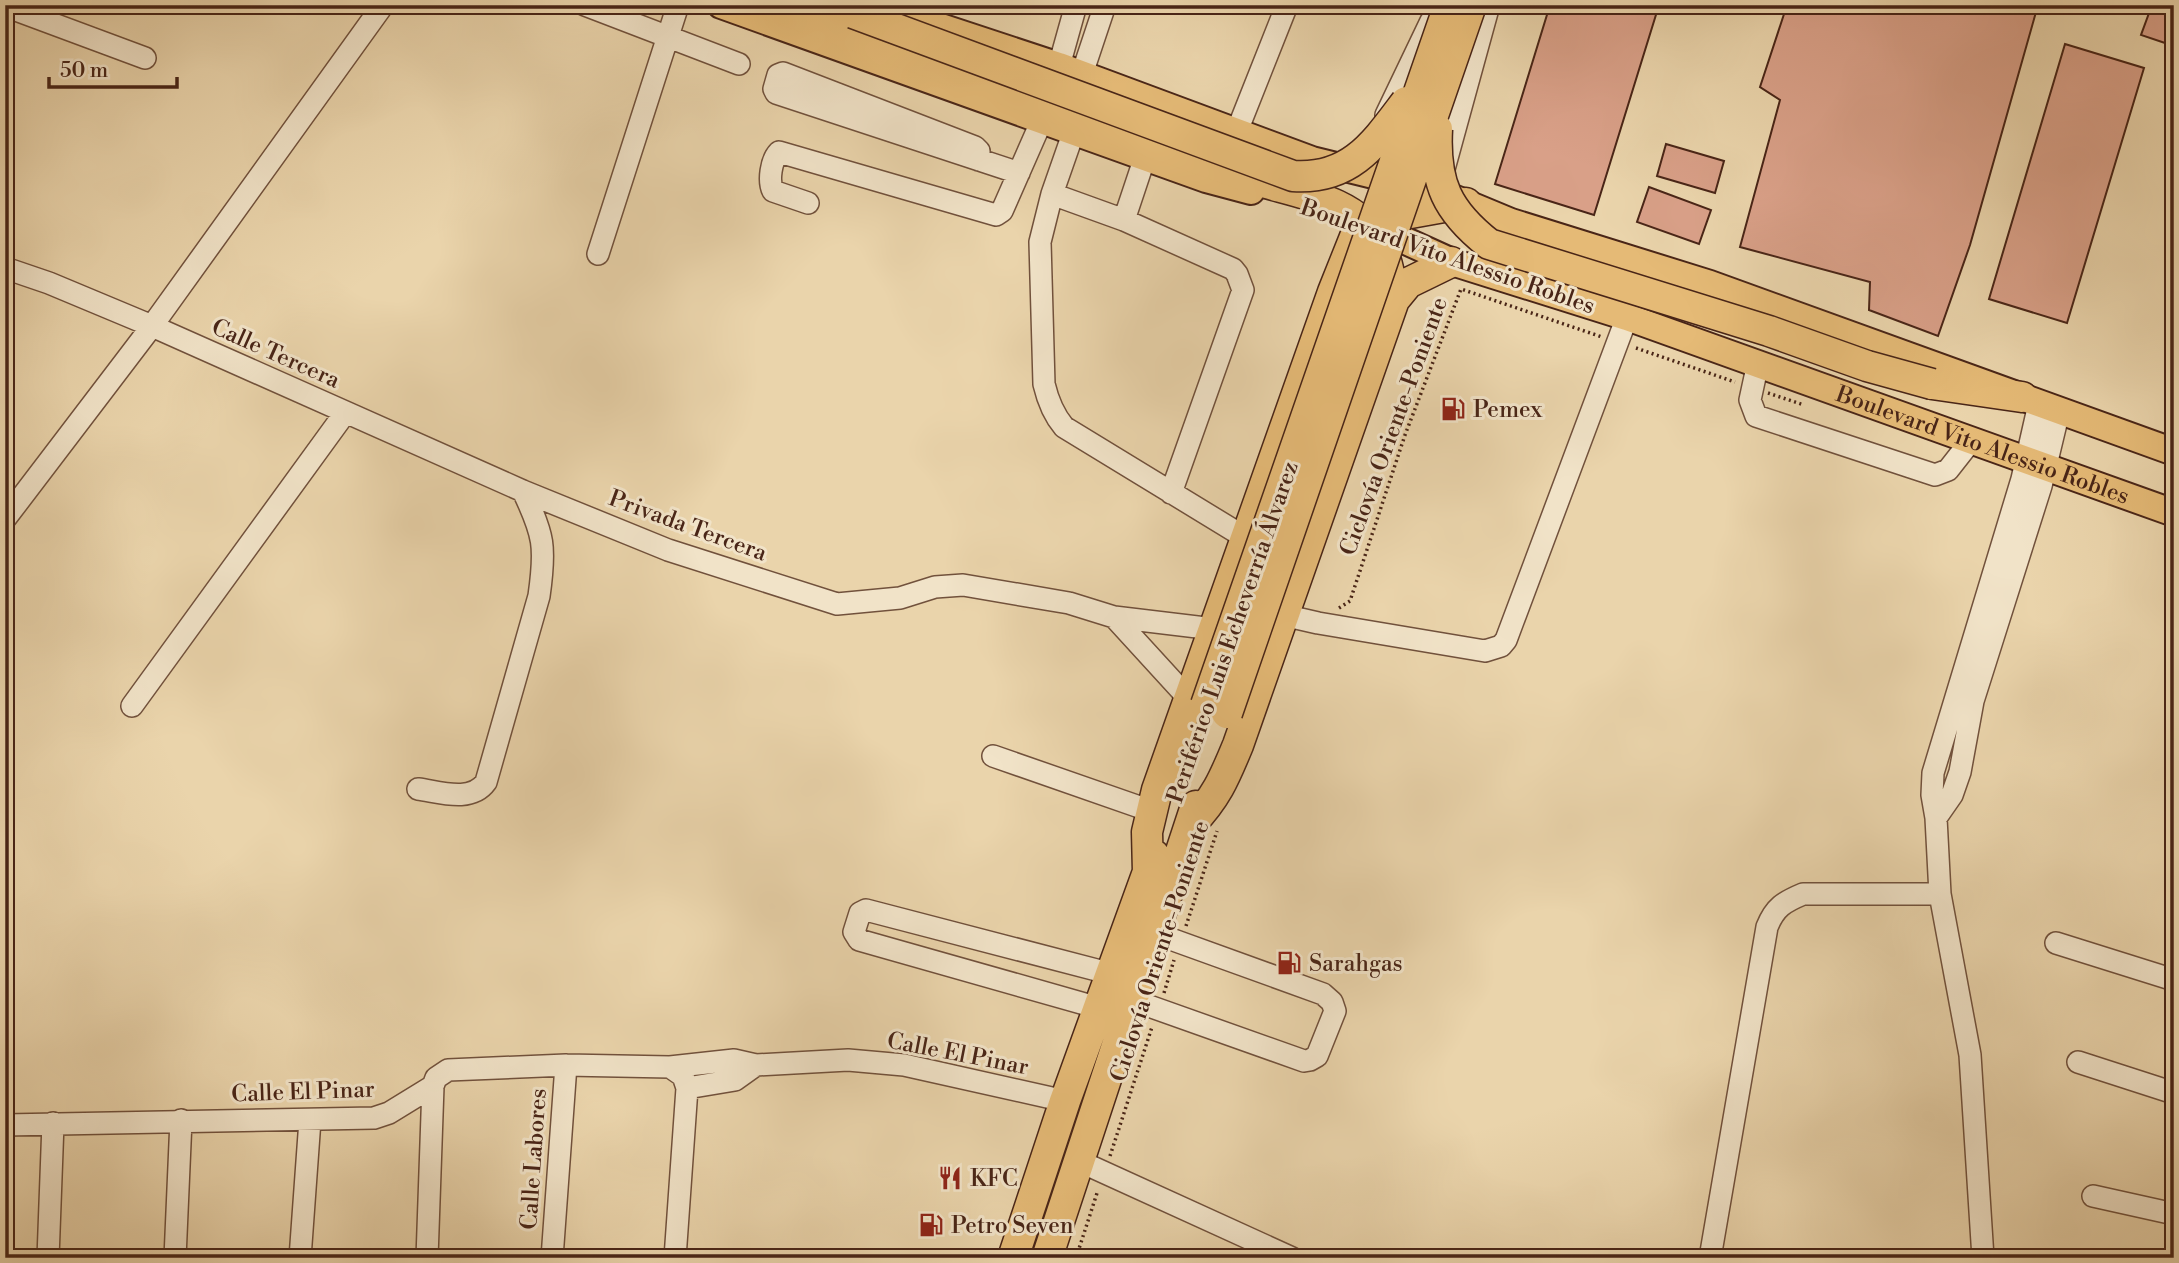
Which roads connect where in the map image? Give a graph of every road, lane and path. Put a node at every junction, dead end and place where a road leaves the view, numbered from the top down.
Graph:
1 (383, 5) edge
2 (585, 5) edge
3 (678, 5) edge
4 (721, 5) edge
5 (769, 5) edge
6 (1076, 5) edge
7 (1105, 5) edge
8 (1287, 5) edge
9 (1436, 5) edge
10 (1449, 5) edge
11 (1471, 5) edge
12 (1489, 5) edge
13 (5, 6) edge
14 (852, 8) edge
15 (667, 36) junction
16 (145, 58) dead end
17 (739, 64) dead end
18 (1070, 70) junction
19 (1433, 84) junction
20 (1042, 120) junction
21 (1380, 130) junction
22 (1074, 131) junction
23 (1237, 131) junction
24 (1450, 148) junction
25 (1145, 157) junction
26 (979, 160) junction
27 (1312, 160) junction
28 (1019, 173) junction
29 (1434, 190) junction
30 (1052, 194) junction
31 (808, 202) dead end
32 (1475, 207) junction
33 (1124, 220) junction
34 (1362, 222) junction
35 (1511, 222) junction
36 (598, 254) dead end
37 (1451, 261) junction
38 (5, 268) edge
39 (1496, 276) junction
40 (1333, 292) junction
41 (1394, 300) junction
42 (1627, 317) junction
43 (152, 326) junction
44 (1618, 342) junction
45 (1755, 375) junction
46 (2040, 404) junction
47 (1804, 405) dead end
48 (345, 413) junction
49 (1970, 442) junction
50 (2174, 452) edge
51 (2036, 463) junction
52 (523, 491) junction
53 (1171, 493) junction
54 (2174, 513) edge
55 (5, 519) edge
56 (1246, 538) junction
57 (1283, 615) junction
58 (1114, 617) junction
59 (1318, 623) junction
60 (1214, 629) junction
61 (132, 706) dead end
62 (1208, 706) junction
63 (993, 756) dead end
64 (418, 789) dead end
65 (1151, 811) junction
66 (1204, 826) junction
67 (1148, 873) junction
68 (1940, 894) junction
69 (1167, 938) junction
70 (2056, 943) dead end
71 (1112, 974) junction
72 (2174, 980) edge
73 (1145, 1005) junction
74 (1099, 1008) junction
75 (2078, 1062) dead end
76 (566, 1065) junction
77 (756, 1065) junction
78 (670, 1067) junction
79 (433, 1086) junction
80 (687, 1088) junction
81 (2174, 1093) edge
82 (1065, 1101) junction
83 (181, 1120) junction
84 (310, 1120) junction
85 (53, 1123) junction
86 (5, 1125) edge
87 (1091, 1167) junction
88 (2093, 1196) dead end
89 (2174, 1214) edge
90 (48, 1258) edge
91 (175, 1258) edge
92 (300, 1258) edge
93 (427, 1258) edge
94 (552, 1258) edge
95 (675, 1258) edge
96 (1013, 1258) edge
97 (1047, 1258) edge
98 (1076, 1258) edge
99 (1292, 1258) edge
100 (1710, 1258) edge
101 (1983, 1258) edge

1 - 43 street
2 - 15 street
3 - 15 street
4 - 20 main road, Boulevard Vito Alessio Robles
5 - 34 highway
6 - 18 street
7 - 18 street
8 - 23 street
9 - 21 street
10 - 19 highway, Periférico Luis Echeverría Álvarez, bridge
11 - 19 highway, Periférico Luis Echeverría Álvarez, bridge
12 - 24 street
13 - 16 street
14 - 18 main road, Boulevard Vito Alessio Robles
14 - 19 highway, bridge
15 - 17 street
15 - 36 street
18 - 23 main road, Boulevard Vito Alessio Robles
19 - 46 highway, bridge
19 - 62 highway, Periférico Luis Echeverría Álvarez, bridge
20 - 22 main road, Boulevard Vito Alessio Robles
20 - 28 street
21 - 24 street
21 - 27 street
22 - 25 main road, Boulevard Vito Alessio Robles
22 - 30 street
23 - 27 main road, Boulevard Vito Alessio Robles
24 - 29 street
24 - 32 main road
25 - 33 street
25 - 34 main road, Boulevard Vito Alessio Robles
26 - 26 street
26 - 28 street
27 - 29 main road, Boulevard Vito Alessio Robles
28 - 31 street
29 - 32 main road, Boulevard Vito Alessio Robles
29 - 34 main road
30 - 33 street
30 - 53 street
32 - 34 highway
32 - 35 main road, Boulevard Vito Alessio Robles
33 - 53 street
34 - 37 main road, Boulevard Vito Alessio Robles
34 - 40 highway
34 - 41 highway
35 - 39 main road
35 - 46 main road, Boulevard Vito Alessio Robles
37 - 39 main road, Boulevard Vito Alessio Robles
37 - 41 highway
38 - 43 street, Calle Tercera
39 - 42 main road, Boulevard Vito Alessio Robles
40 - 41 highway
40 - 56 highway
41 - 57 highway
42 - 44 street
42 - 45 main road, Boulevard Vito Alessio Robles
43 - 48 street, Calle Tercera
43 - 55 street
44 - 45 path, Ciclovía Oriente-Poniente
44 - 59 street
44 - 59 path, Ciclovía Oriente-Poniente
45 - 47 path, Ciclovía Oriente-Poniente
45 - 49 main road, Boulevard Vito Alessio Robles
45 - 49 street
46 - 50 main road, Boulevard Vito Alessio Robles
46 - 51 street
48 - 52 street, Calle Tercera
48 - 61 street
49 - 51 main road, Boulevard Vito Alessio Robles
51 - 54 main road, Boulevard Vito Alessio Robles
51 - 68 street
52 - 58 street, Privada Tercera
52 - 64 street
53 - 56 street
56 - 60 highway
57 - 59 street
57 - 66 highway
58 - 60 street
58 - 62 street
60 - 62 highway
62 - 65 highway
62 - 66 highway, Periférico Luis Echeverría Álvarez
62 - 67 highway, Periférico Luis Echeverría Álvarez
63 - 65 street
65 - 67 highway
66 - 69 highway, Periférico Luis Echeverría Álvarez
66 - 69 path, Ciclovía Oriente-Poniente
67 - 71 highway, Periférico Luis Echeverría Álvarez
68 - 100 street
68 - 101 street
69 - 73 highway, Periférico Luis Echeverría Álvarez
69 - 73 path, Ciclovía Oriente-Poniente
69 - 73 street
70 - 72 street
71 - 74 highway, Periférico Luis Echeverría Álvarez
71 - 74 street
73 - 87 highway, Periférico Luis Echeverría Álvarez
73 - 87 path, Ciclovía Oriente-Poniente
74 - 82 highway, Periférico Luis Echeverría Álvarez
75 - 81 street
76 - 78 street, Calle El Pinar
76 - 79 street, Calle El Pinar
76 - 94 street, Calle Labores
77 - 78 street, Calle El Pinar
77 - 80 street, Calle El Pinar
77 - 82 street, Calle El Pinar
78 - 80 street
79 - 84 street, Calle El Pinar
79 - 93 street
80 - 95 street
82 - 96 highway, Periférico Luis Echeverría Álvarez
83 - 84 street, Calle El Pinar
83 - 85 street, Calle El Pinar
83 - 91 street
84 - 92 street
85 - 86 street, Calle El Pinar
85 - 90 street
87 - 97 highway, Periférico Luis Echeverría Álvarez
87 - 98 path, Ciclovía Oriente-Poniente
87 - 99 street
88 - 89 street

